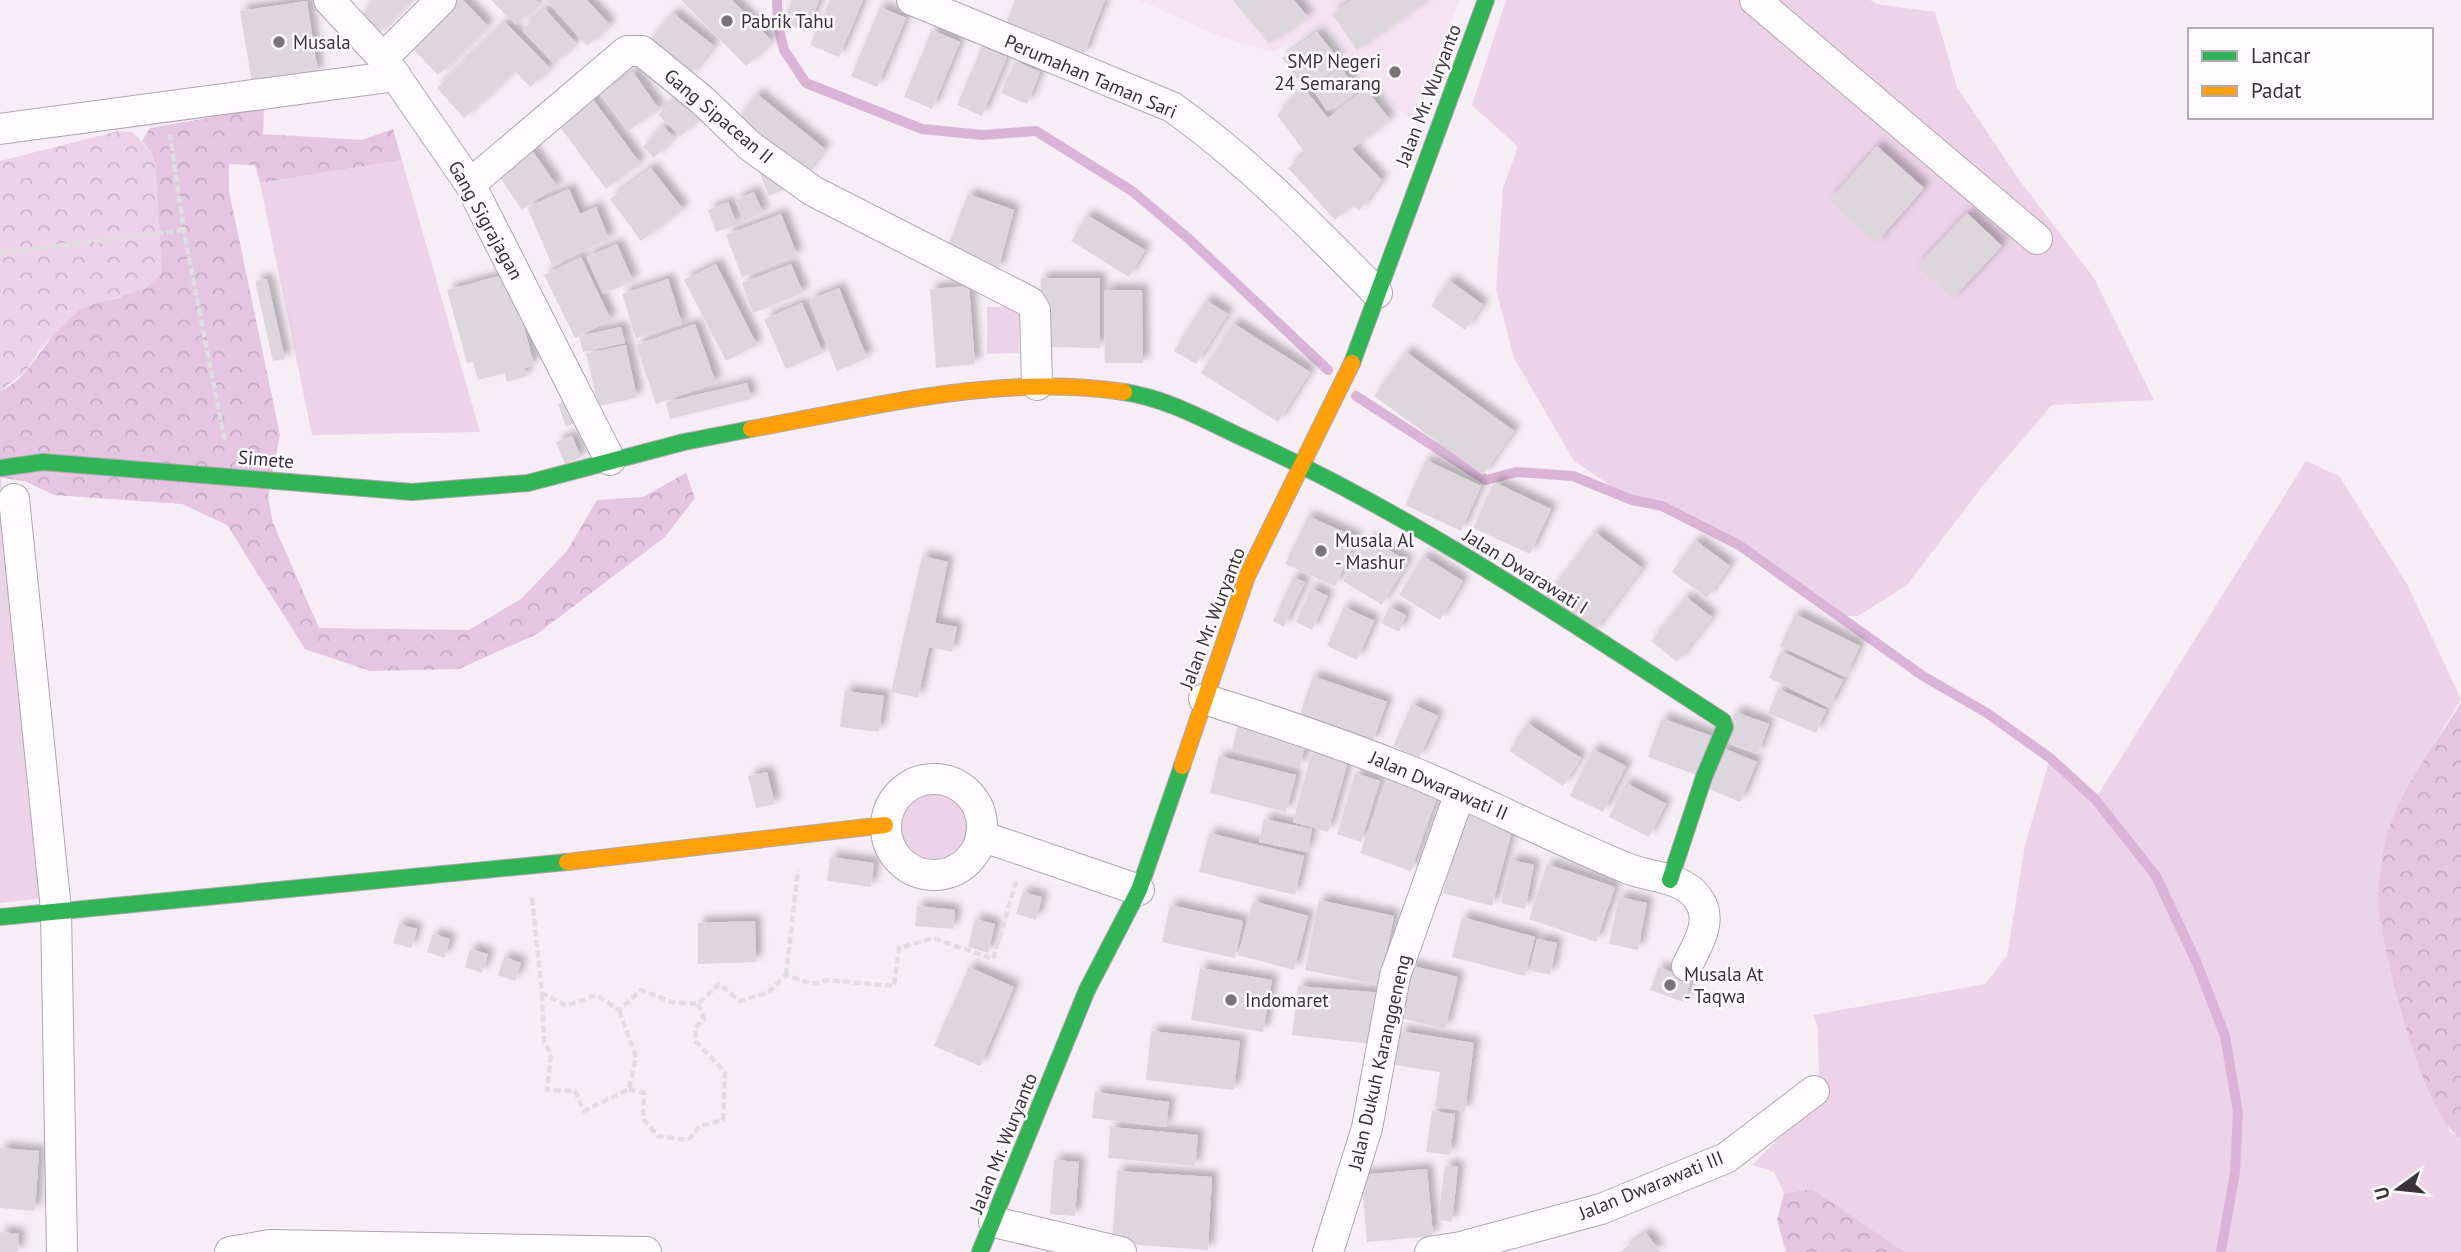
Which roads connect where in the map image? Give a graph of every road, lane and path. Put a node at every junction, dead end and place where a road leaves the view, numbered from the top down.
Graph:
1 (329, 0) edge
2 (441, 0) edge
3 (912, 0) edge
4 (1486, 0) edge
5 (1755, 0) edge
6 (389, 67) junction
7 (166, 108) junction
8 (0, 129) edge
9 (470, 184) junction
10 (183, 225) junction
11 (2037, 239) dead end
12 (0, 253) edge
13 (1377, 293) junction
14 (1037, 385) junction
15 (610, 460) junction
16 (1302, 465) junction
17 (0, 467) edge
18 (231, 477) junction
19 (14, 499) dead end
20 (1204, 699) junction
21 (1460, 793) junction
22 (885, 825) junction
23 (802, 835) junction
24 (981, 836) junction
25 (1027, 852) junction
26 (529, 866) junction
27 (1670, 880) junction
28 (1139, 890) junction
29 (55, 910) junction
30 (0, 916) edge
31 (1687, 966) dead end
32 (786, 975) junction
33 (542, 993) junction
34 (698, 1004) junction
35 (619, 1010) junction
36 (629, 1089) junction
37 (1814, 1091) dead end
38 (994, 1222) junction
39 (607, 1251) edge
40 (62, 1252) edge
41 (230, 1252) edge
42 (646, 1252) edge
43 (980, 1252) edge
44 (1121, 1252) edge
45 (1328, 1252) edge
46 (1430, 1252) edge

1 - 6 street, Gang Sigrajagan
2 - 6 street
3 - 13 street, Perumahan Taman Sari
4 - 13 street, Jalan Mr. Wuryanto
5 - 11 street
6 - 7 street
6 - 9 street, Gang Sigrajagan
7 - 8 street
7 - 10 path
9 - 14 street, Gang Sipacean II
9 - 15 street, Gang Sigrajagan
10 - 12 path
10 - 18 path
13 - 16 street, Jalan Mr. Wuryanto
14 - 15 street, Simete
14 - 16 street, Jalan Dwarawati I
15 - 18 street, Simete
16 - 20 street, Jalan Mr. Wuryanto
16 - 27 street, Jalan Dwarawati I
17 - 18 street, Simete
19 - 29 street
20 - 21 street, Jalan Dwarawati II
20 - 28 street, Jalan Mr. Wuryanto
21 - 27 street, Jalan Dwarawati II
21 - 45 street, Jalan Dukuh Karanggeneng
22 - 23 street
22 - 24 street
22 - 24 street
23 - 26 street
23 - 32 path
24 - 25 street
25 - 28 street
25 - 32 path
26 - 29 street
26 - 33 path
27 - 31 street
28 - 38 street, Jalan Mr. Wuryanto
29 - 30 street
29 - 40 street
32 - 34 path
33 - 35 path
33 - 36 path
34 - 35 path
34 - 36 path
35 - 36 path
37 - 46 street, Jalan Dwarawati III
38 - 43 street, Jalan Mr. Wuryanto
38 - 44 street
39 - 41 street
39 - 42 street

